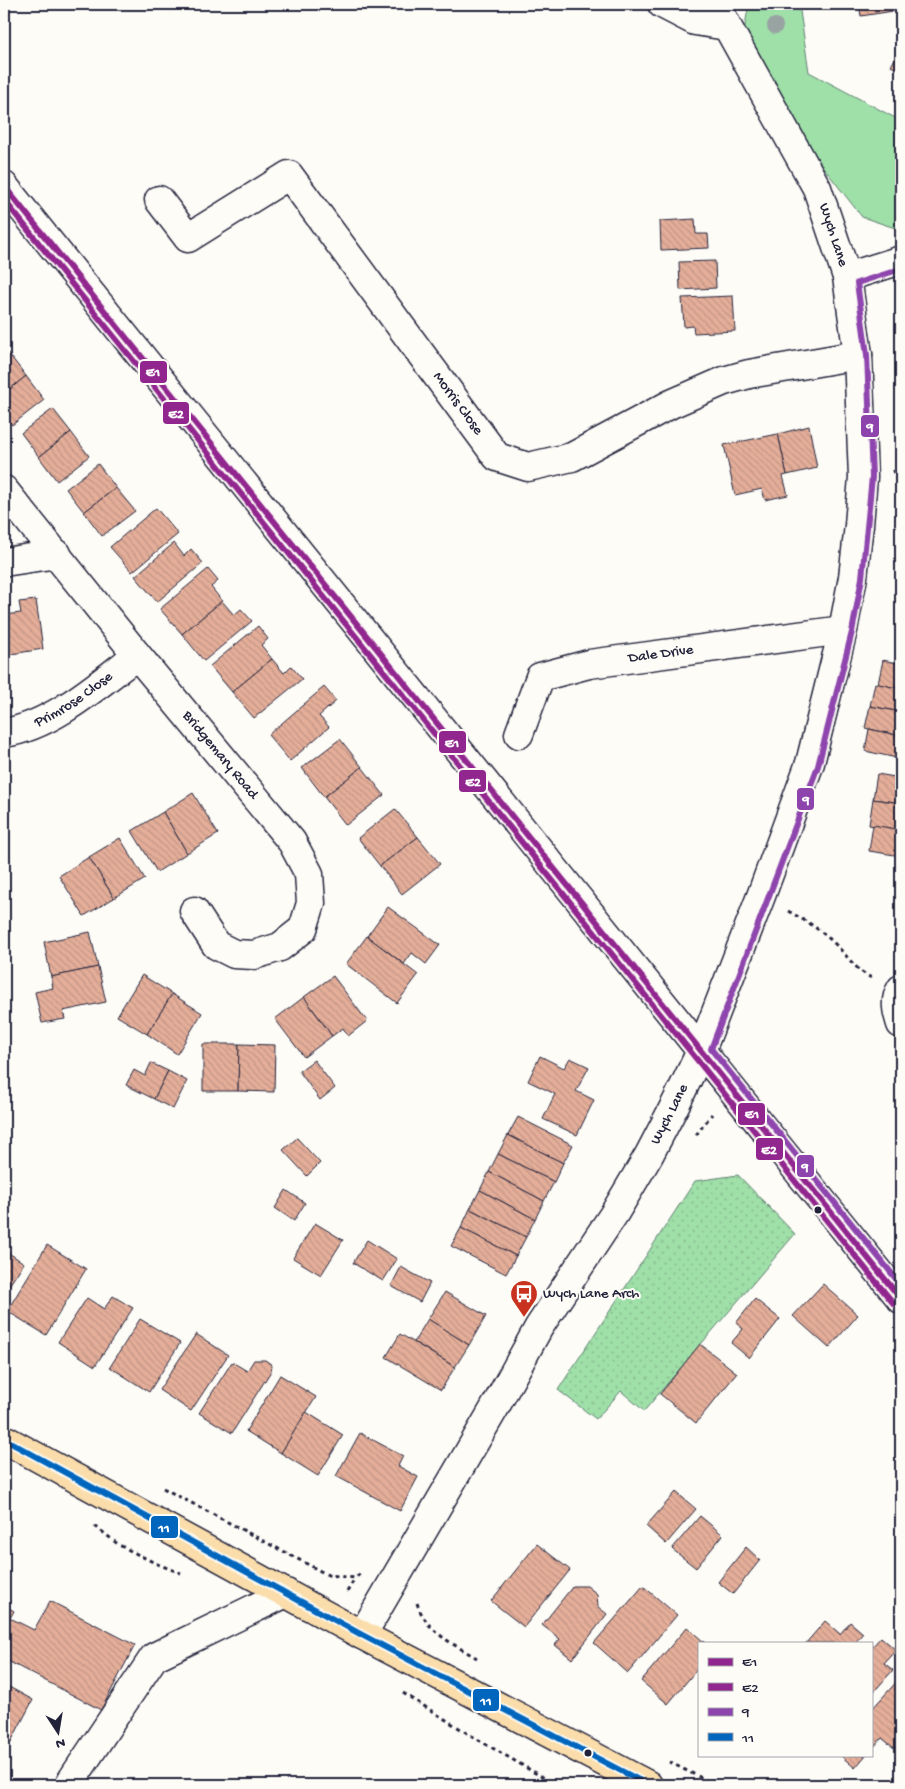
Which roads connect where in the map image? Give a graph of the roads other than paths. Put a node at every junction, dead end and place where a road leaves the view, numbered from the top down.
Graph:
1 (662, 4) edge
2 (721, 15) edge
3 (4, 186) edge
4 (159, 200) dead end
5 (901, 260) edge
6 (847, 277) junction
7 (858, 355) junction
8 (4, 490) edge
9 (57, 554) junction
10 (4, 562) edge
11 (843, 630) junction
12 (138, 656) junction
13 (4, 733) edge
14 (519, 734) dead end
15 (194, 910) dead end
16 (900, 990) edge
17 (901, 1024) edge
18 (701, 1051) junction
19 (901, 1299) edge
20 (4, 1439) edge
21 (286, 1593) junction
22 (362, 1635) junction
23 (71, 1781) dead end
24 (648, 1785) edge

1 - 2 street
2 - 6 street, Wych Lane
3 - 18 street
4 - 7 street, Morris Close
5 - 6 street
6 - 7 street, Wych Lane
7 - 11 street, Wych Lane
8 - 9 street, Bridgemary Road
9 - 10 street
9 - 12 street, Bridgemary Road
11 - 14 street, Dale Drive
11 - 18 street, Wych Lane
12 - 13 street, Primrose Close
12 - 15 street, Bridgemary Road
16 - 17 street
18 - 19 street
18 - 22 street, Wych Lane
20 - 21 main road
21 - 22 main road
21 - 23 street
22 - 24 main road

